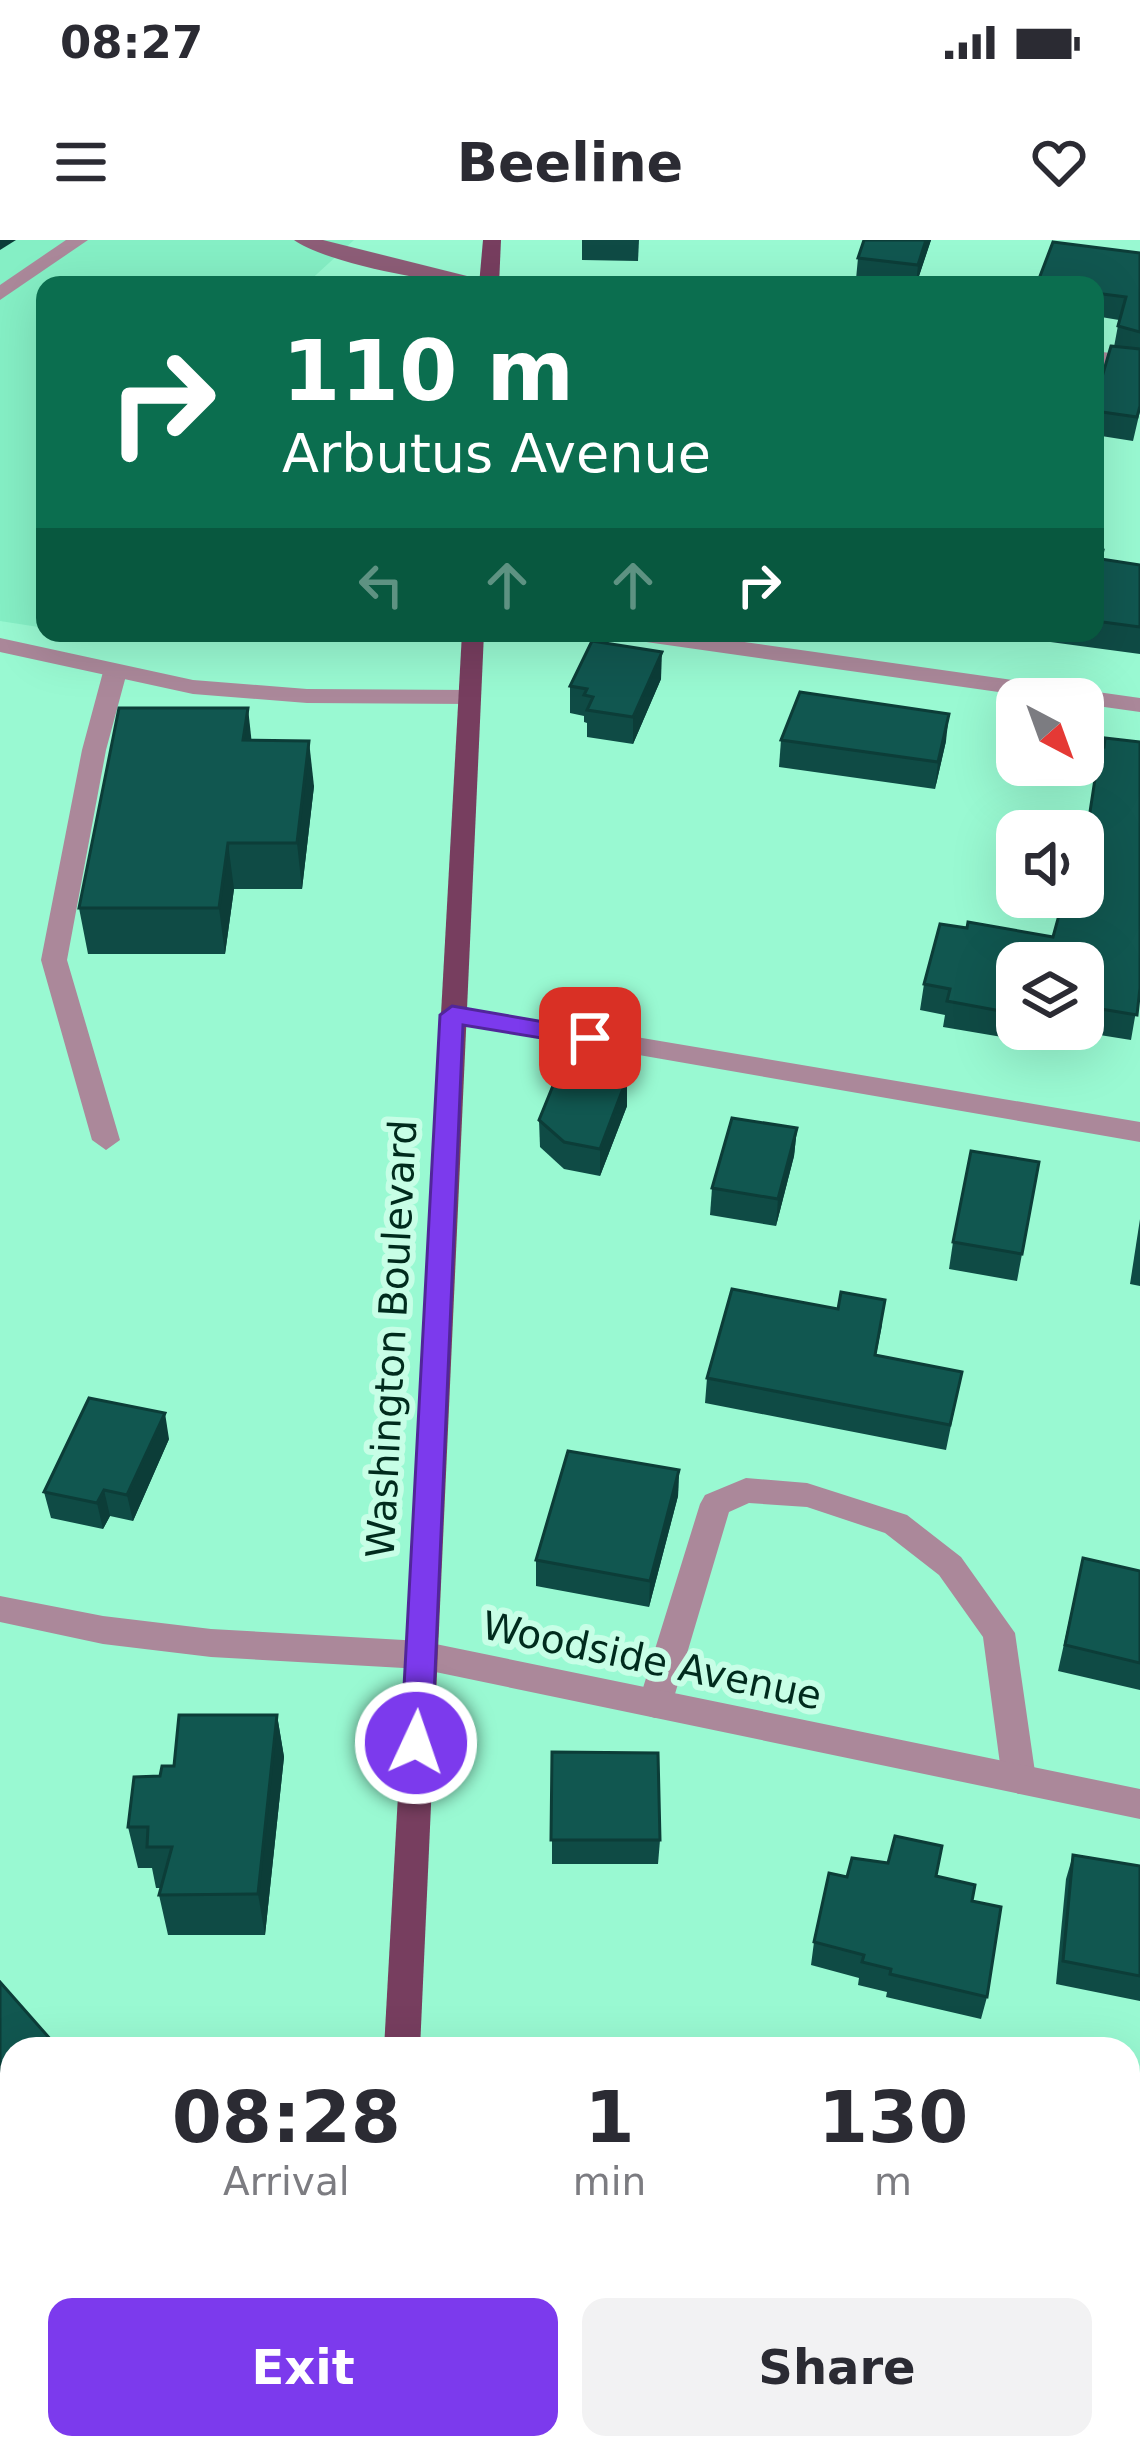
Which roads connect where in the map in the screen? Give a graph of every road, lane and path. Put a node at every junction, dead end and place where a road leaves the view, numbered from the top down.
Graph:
1 (79, 240) edge
2 (303, 240) edge
3 (492, 240) edge
4 (446, 276) edge
5 (492, 276) edge
6 (0, 294) edge
7 (1104, 358) edge
8 (1140, 363) edge
9 (473, 642) edge
10 (696, 642) edge
11 (0, 644) edge
12 (115, 672) junction
13 (470, 697) junction
14 (1140, 705) edge
15 (452, 1015) junction
16 (1140, 1132) edge
17 (106, 1140) dead end
18 (0, 1609) edge
19 (421, 1655) junction
20 (656, 1704) junction
21 (1019, 1779) junction
22 (1140, 1804) edge
23 (402, 2037) edge

1 - 6 street
2 - 4 street
3 - 5 main road
7 - 8 street
9 - 13 main road, Washington Boulevard
10 - 14 street
11 - 12 street
12 - 13 street
12 - 17 street
13 - 15 main road, Washington Boulevard
15 - 16 street
15 - 19 main road, Washington Boulevard
18 - 19 street, Woodside Avenue
19 - 20 street, Woodside Avenue
19 - 23 main road, Washington Boulevard
20 - 21 street, Woodside Avenue
20 - 21 street
21 - 22 street, Woodside Avenue

